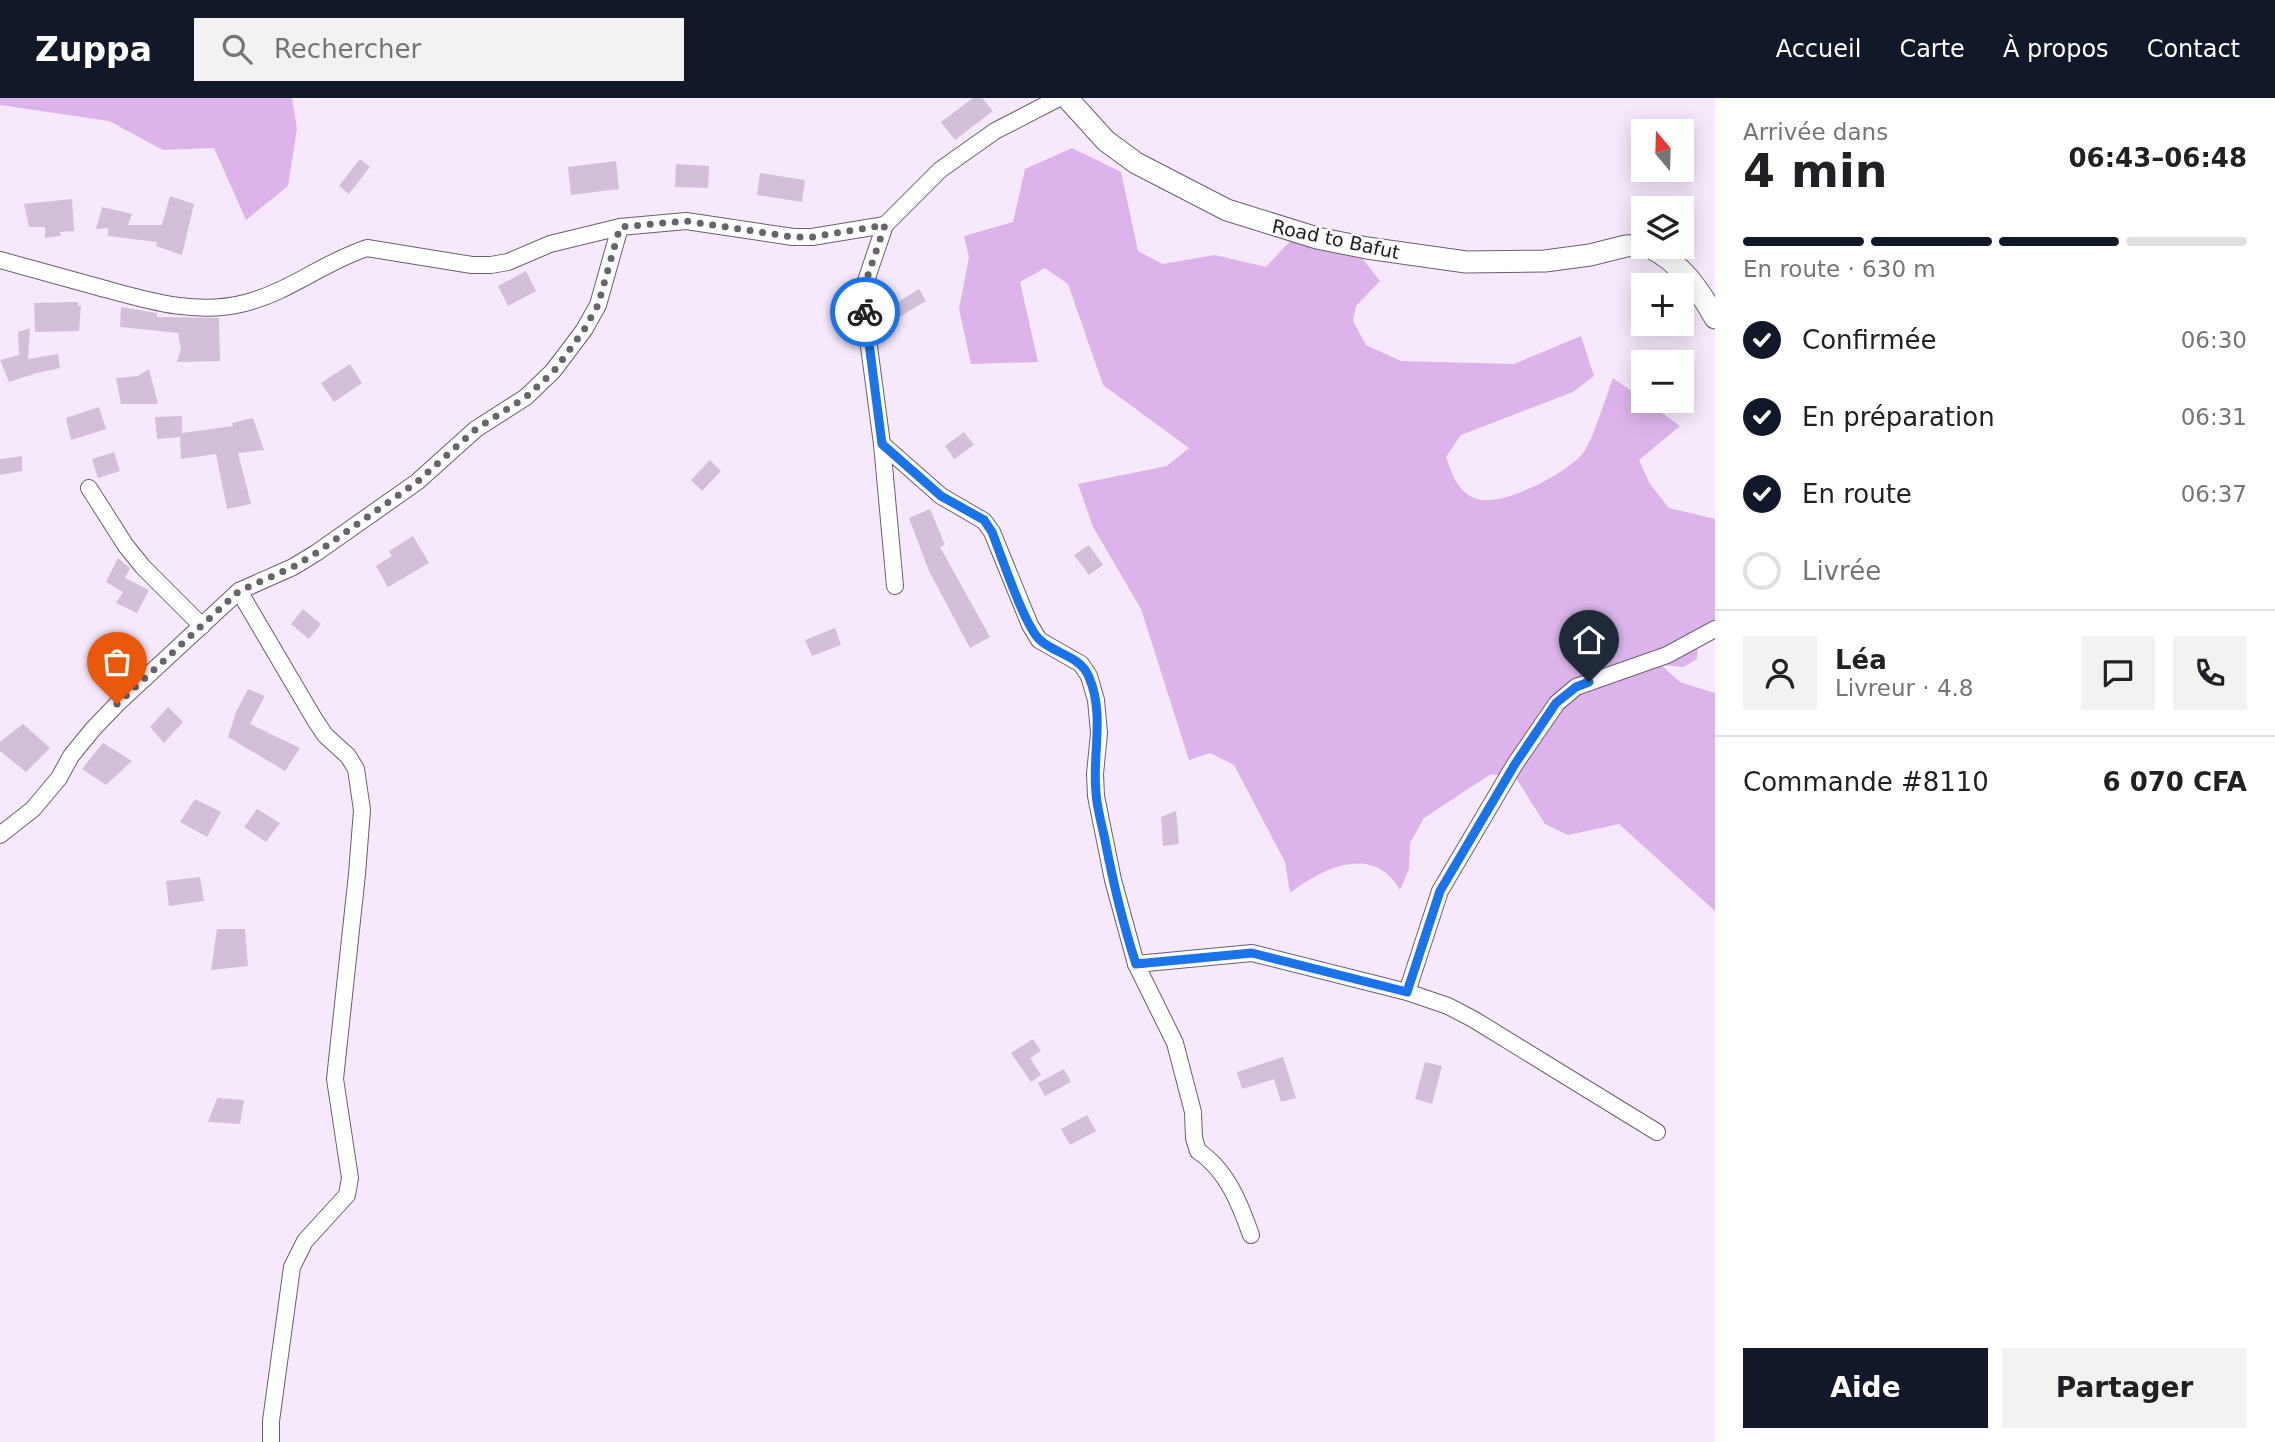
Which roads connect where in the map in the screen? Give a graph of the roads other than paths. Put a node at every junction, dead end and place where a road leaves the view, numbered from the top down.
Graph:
1 (1059, 98) edge
2 (1067, 98) edge
3 (885, 225) junction
4 (620, 227) junction
5 (1631, 246) edge
6 (1670, 259) edge
7 (0, 260) edge
8 (1715, 318) edge
9 (882, 444) junction
10 (89, 488) dead end
11 (895, 586) dead end
12 (239, 591) junction
13 (202, 626) junction
14 (1715, 629) edge
15 (0, 835) edge
16 (1136, 964) junction
17 (1407, 992) junction
18 (1657, 1132) dead end
19 (1251, 1235) dead end
20 (271, 1442) edge

1 - 3 street
2 - 5 street, Road to Bafut
3 - 4 street
3 - 9 street
4 - 7 street
4 - 12 street
6 - 8 street
9 - 11 street
9 - 16 street
10 - 13 street
12 - 13 street
12 - 20 street
13 - 15 street
14 - 17 street
16 - 17 street
16 - 19 street
17 - 18 street

